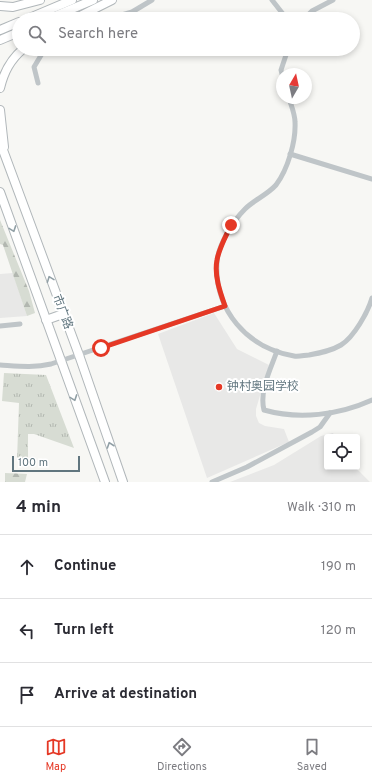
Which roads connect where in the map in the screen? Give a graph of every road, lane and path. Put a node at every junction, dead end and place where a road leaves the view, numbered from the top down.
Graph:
1 (40, 0) edge
2 (72, 0) edge
3 (93, 0) edge
4 (112, 0) edge
5 (152, 0) edge
6 (272, 0) edge
7 (333, 0) edge
8 (0, 6) edge
9 (44, 12) edge
10 (65, 12) edge
11 (88, 12) edge
12 (132, 12) edge
13 (281, 12) edge
14 (311, 12) edge
15 (12, 25) edge
16 (0, 30) edge
17 (12, 35) edge
18 (0, 40) edge
19 (16, 56) edge
20 (41, 56) edge
21 (286, 56) edge
22 (4, 68) edge
23 (282, 68) edge
24 (38, 83) dead end
25 (0, 88) edge
26 (291, 104) edge
27 (0, 110) edge
28 (0, 142) edge
29 (290, 154) junction
30 (5, 156) junction
31 (372, 179) edge
32 (0, 192) edge
33 (372, 298) edge
34 (225, 306) junction
35 (63, 314) junction
36 (46, 320) junction
37 (20, 324) dead end
38 (0, 326) edge
39 (277, 351) junction
40 (79, 355) junction
41 (60, 362) junction
42 (0, 365) edge
43 (372, 400) edge
44 (330, 413) junction
45 (105, 482) edge
46 (123, 482) edge
47 (212, 482) edge

1 - 8 main road
2 - 9 main road
3 - 10 main road
4 - 11 main road
5 - 12 street
6 - 13 street
7 - 14 street
15 - 16 main road
17 - 18 main road
19 - 22 main road
20 - 24 street
21 - 23 street
22 - 25 main road
26 - 29 street
27 - 30 main road
28 - 30 main road, 市广路
29 - 31 street
29 - 34 street
35 -> 30 main road, 市广路
32 -> 36 main road, 市广路
33 - 39 street
34 - 39 street
34 - 40 street
35 - 36 main road
35 - 40 main road, 市广路
36 - 41 main road, 市广路
37 - 38 street
39 - 44 street
40 - 41 street
46 -> 40 main road, 市广路
41 - 42 street
41 -> 45 main road, 市广路
43 - 44 street
44 - 47 street

